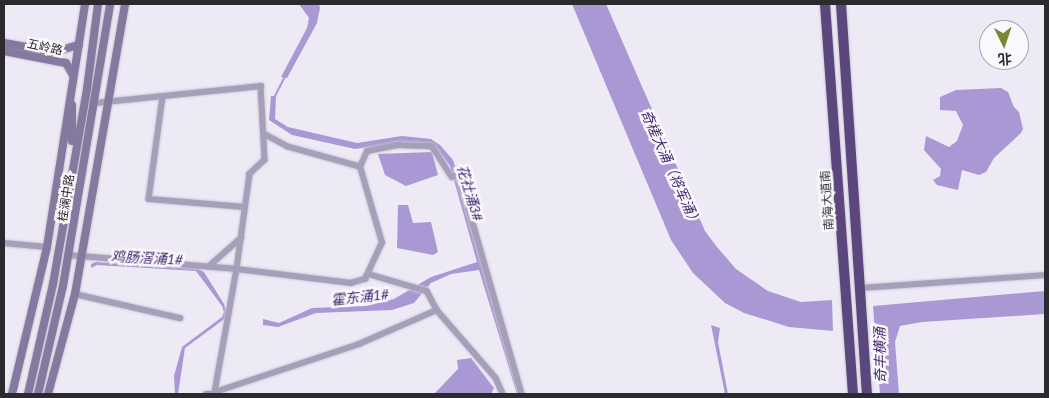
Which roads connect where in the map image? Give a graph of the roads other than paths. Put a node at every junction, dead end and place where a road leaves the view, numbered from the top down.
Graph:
1 (86, 4) edge
2 (98, 4) edge
3 (110, 4) edge
4 (125, 4) edge
5 (825, 4) edge
6 (841, 4) edge
7 (4, 43) edge
8 (79, 45) junction
9 (4, 51) edge
10 (54, 52) junction
11 (48, 59) junction
12 (74, 77) junction
13 (71, 93) junction
14 (163, 97) junction
15 (95, 103) junction
16 (107, 104) junction
17 (264, 134) junction
18 (74, 160) junction
19 (360, 167) junction
20 (245, 207) junction
21 (62, 230) junction
22 (241, 238) junction
23 (4, 243) edge
24 (47, 246) junction
25 (68, 254) junction
26 (81, 255) junction
27 (208, 267) junction
28 (237, 269) junction
29 (368, 274) junction
30 (1045, 275) edge
31 (860, 288) junction
32 (75, 294) junction
33 (437, 310) junction
34 (180, 318) dead end
35 (216, 393) edge
36 (12, 394) edge
37 (28, 394) edge
38 (38, 394) edge
39 (48, 394) edge
40 (206, 394) edge
41 (503, 394) edge
42 (522, 394) edge
43 (853, 394) edge
44 (867, 394) edge

1 - 8 main road
2 - 18 main road, 桂澜中路
3 - 15 main road, 桂澜中路
4 - 16 main road
5 - 43 highway, 南海大道南
6 - 31 highway
7 - 10 main road, 五岭路
8 - 10 main road, 五岭路
8 - 12 main road
9 - 11 main road, 五岭路
10 - 11 main road
11 - 12 main road, 五岭路
12 - 13 main road
13 - 18 main road
13 - 24 main road
14 - 16 street
14 - 17 street
14 - 20 street
15 - 16 street
15 - 25 main road, 桂澜中路
16 - 26 main road
17 - 19 street
17 - 20 street
18 - 21 main road, 桂澜中路
19 - 29 street
19 - 42 street
20 - 22 street
21 - 24 main road
21 - 37 main road, 桂澜中路
22 - 27 street
22 - 28 street
23 - 24 street
24 - 36 main road
25 - 26 street
25 - 38 main road, 桂澜中路
26 - 27 street
26 - 32 main road
27 - 28 street
28 - 29 street
28 - 35 street
29 - 33 street
30 - 31 street
31 - 44 highway
32 - 34 street
32 - 39 main road
33 - 35 street
33 - 41 street
35 - 40 street

